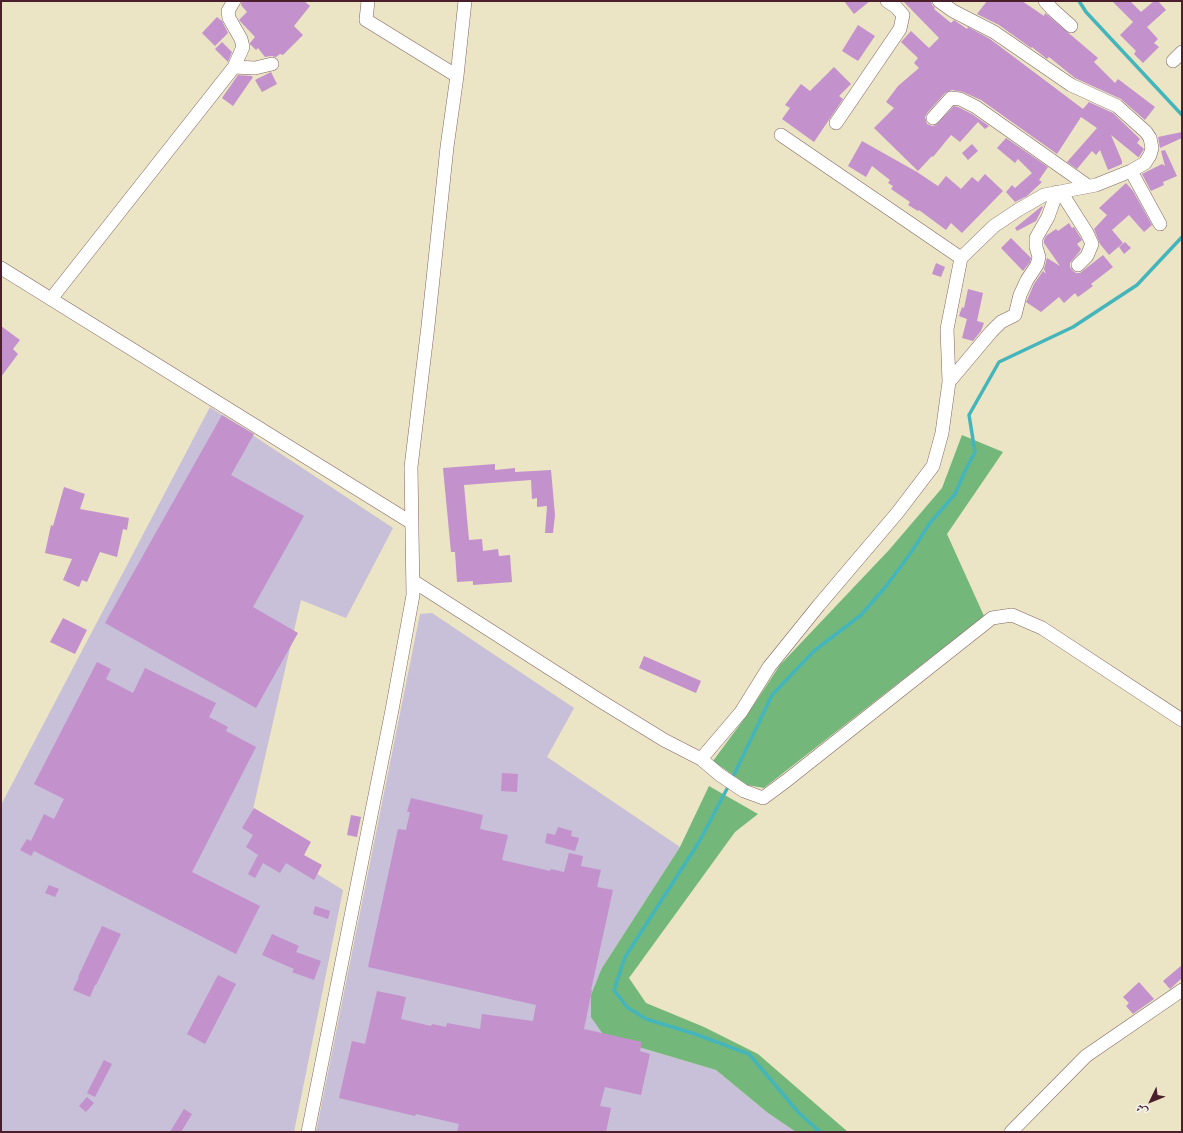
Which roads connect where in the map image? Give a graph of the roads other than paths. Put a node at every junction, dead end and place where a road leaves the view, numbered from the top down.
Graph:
1 (234, 1) edge
2 (368, 1) edge
3 (465, 1) edge
4 (887, 1) edge
5 (939, 1) edge
6 (1045, 1) edge
7 (1071, 26) dead end
8 (272, 64) dead end
9 (234, 68) junction
10 (457, 76) junction
11 (933, 118) dead end
12 (836, 123) dead end
13 (780, 135) dead end
14 (1131, 171) junction
15 (1088, 186) junction
16 (1059, 192) junction
17 (1160, 224) dead end
18 (961, 258) junction
19 (1078, 265) dead end
20 (1, 268) edge
21 (51, 298) junction
22 (949, 382) junction
23 (412, 523) junction
24 (413, 581) junction
25 (1182, 720) edge
26 (701, 759) junction
27 (1182, 990) edge
28 (308, 1132) edge
29 (1011, 1132) edge

1 - 9 street
2 - 10 street
3 - 10 street
4 - 12 street
5 - 14 street
6 - 7 street
8 - 9 street
9 - 21 street
10 - 23 street
11 - 15 street
13 - 18 street
14 - 15 street
14 - 17 street
15 - 16 street
16 - 18 street
16 - 19 street
16 - 22 street
18 - 22 street
20 - 21 street
21 - 23 street
22 - 26 street
23 - 24 street
24 - 26 street
24 - 28 street
25 - 26 street
27 - 29 street

